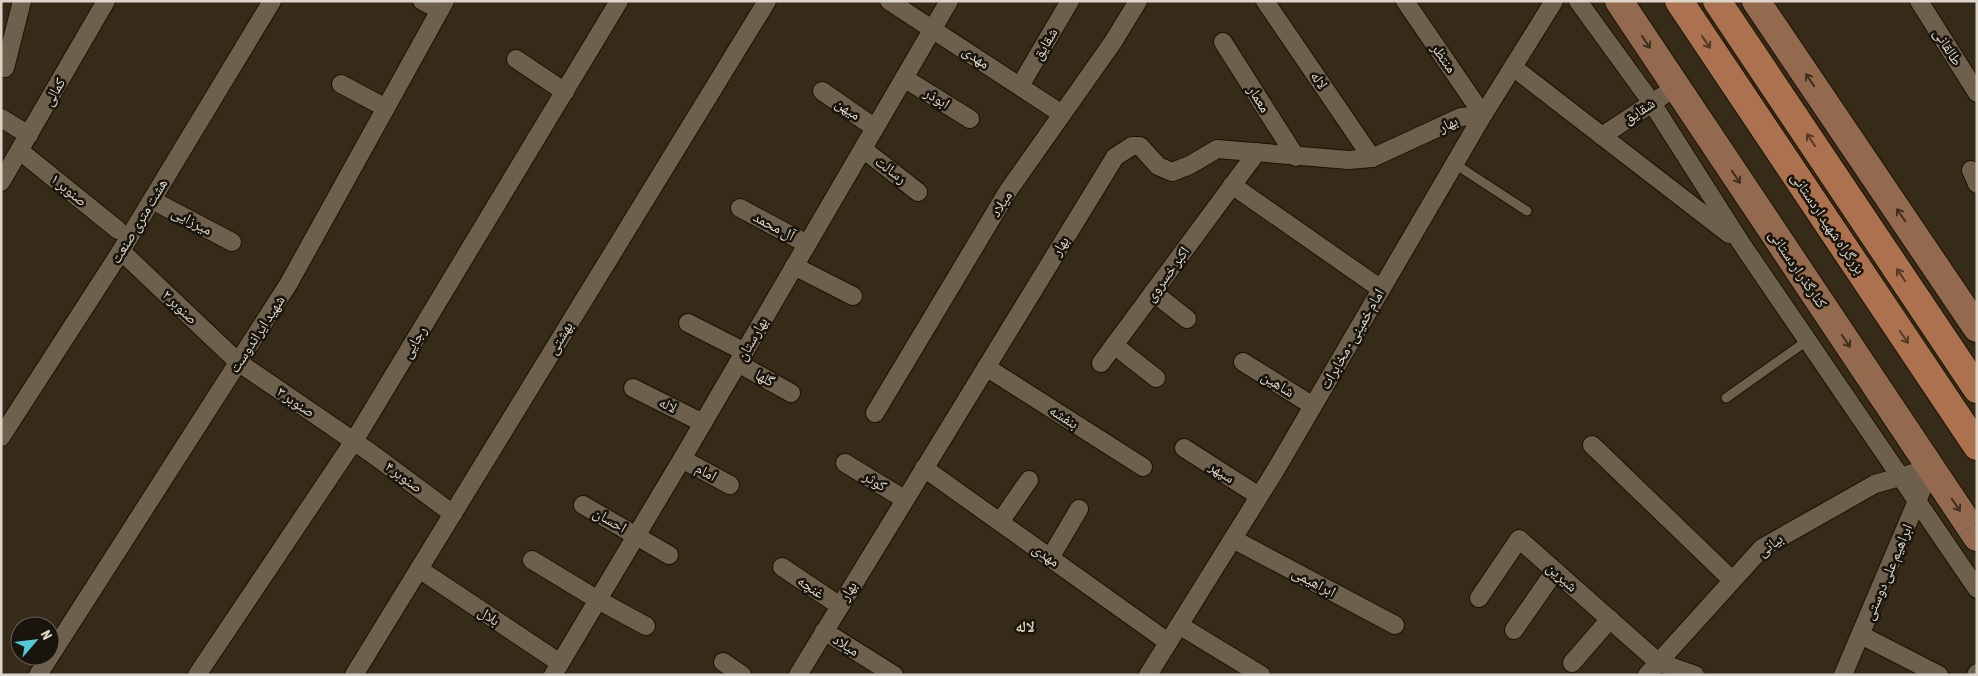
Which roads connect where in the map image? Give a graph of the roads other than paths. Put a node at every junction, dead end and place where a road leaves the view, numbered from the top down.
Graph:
1 (22, 1) edge
2 (106, 1) edge
3 (272, 1) edge
4 (422, 1) edge
5 (619, 1) edge
6 (766, 1) edge
7 (890, 1) edge
8 (949, 1) edge
9 (1070, 1) edge
10 (1138, 1) edge
11 (1266, 1) edge
12 (1405, 1) edge
13 (1578, 1) edge
14 (1619, 1) edge
15 (1679, 1) edge
16 (1717, 1) edge
17 (1919, 1) edge
18 (1760, 2) edge
19 (1547, 5) edge
20 (442, 6) edge
21 (933, 28) junction
22 (1223, 42) dead end
23 (516, 59) dead end
24 (1, 67) edge
25 (1513, 67) junction
26 (904, 78) junction
27 (340, 84) dead end
28 (1020, 86) junction
29 (1676, 87) junction
30 (822, 91) dead end
31 (565, 92) junction
32 (1977, 93) edge
33 (1652, 103) junction
34 (386, 108) junction
35 (1062, 114) junction
36 (1483, 115) junction
37 (1, 118) edge
38 (970, 118) dead end
39 (875, 128) junction
40 (29, 135) junction
41 (1602, 136) junction
42 (863, 149) junction
43 (20, 151) junction
44 (1257, 152) junction
45 (1296, 157) junction
46 (1372, 158) junction
47 (1455, 164) junction
48 (1, 182) edge
49 (1232, 185) junction
50 (918, 192) dead end
51 (152, 200) junction
52 (740, 208) dead end
53 (1527, 211) dead end
54 (118, 230) dead end
55 (232, 242) dead end
56 (1741, 243) junction
57 (807, 244) junction
58 (121, 251) junction
59 (794, 266) junction
60 (1381, 289) junction
61 (1153, 292) junction
62 (853, 296) dead end
63 (1830, 318) junction
64 (1187, 319) dead end
65 (688, 322) dead end
66 (1977, 328) edge
67 (1808, 340) junction
68 (1114, 344) junction
69 (741, 357) junction
70 (238, 362) junction
71 (1101, 362) dead end
72 (1244, 362) dead end
73 (986, 367) junction
74 (1156, 378) dead end
75 (633, 388) dead end
76 (1977, 389) edge
77 (791, 393) dead end
78 (1726, 398) dead end
79 (1313, 406) junction
80 (875, 413) dead end
81 (703, 423) junction
82 (1, 437) edge
83 (354, 441) junction
84 (1592, 446) dead end
85 (1977, 446) edge
86 (1184, 448) dead end
87 (682, 459) junction
88 (845, 463) dead end
89 (1143, 467) dead end
90 (924, 468) junction
91 (1931, 468) junction
92 (1900, 476) junction
93 (1029, 480) dead end
94 (730, 485) dead end
95 (1259, 496) junction
96 (904, 499) junction
97 (1918, 503) junction
98 (583, 505) dead end
99 (1079, 509) dead end
100 (453, 514) junction
101 (1000, 522) junction
102 (636, 536) junction
103 (1968, 536) edge
104 (1233, 539) junction
105 (669, 555) dead end
106 (1050, 558) junction
107 (532, 560) dead end
108 (782, 567) dead end
109 (419, 569) junction
110 (1555, 571) junction
111 (1732, 580) junction
112 (1977, 589) edge
113 (1479, 598) dead end
114 (598, 600) junction
115 (840, 606) junction
116 (1610, 619) junction
117 (1395, 624) dead end
118 (1179, 625) junction
119 (646, 626) dead end
120 (1514, 630) dead end
121 (824, 631) junction
122 (1860, 635) junction
123 (1168, 642) junction
124 (723, 662) dead end
125 (1658, 662) junction
126 (1572, 663) dead end
127 (556, 669) edge
128 (38, 675) edge
129 (197, 675) edge
130 (354, 675) edge
131 (742, 675) edge
132 (798, 675) edge
133 (894, 675) edge
134 (1148, 675) edge
135 (1261, 675) edge
136 (1646, 675) edge
137 (1695, 675) edge
138 (1843, 675) edge
139 (1939, 675) edge

1 - 24 street
2 - 40 street, کمالی
3 - 51 street, هشت متری صنعت
4 - 20 street
5 - 31 street, رجایی
6 - 100 street, بهشتی
7 - 21 street, مهدی
8 - 21 street, بهارستان
9 - 28 street, شقایق
10 - 35 street, میلاد
11 - 46 street, لاله
12 - 36 street, منتظر
13 - 33 street
14 -> 29 main road, کنارگذر اردستانی
15 -> 85 highway, بزرگراه شهید اردستانی
76 -> 16 highway
17 - 32 street, طالقانی
66 -> 18 main road
19 - 25 street, امام خمینی - مخابرات
20 - 34 street, شهید ایراندوست
21 - 26 street, بهارستان
21 - 28 street, مهدی
22 - 45 street, معمار
23 - 31 street
25 - 36 street, امام خمینی - مخابرات
25 - 41 street
26 - 38 street, ابوذر
26 - 39 street, بهارستان
27 - 34 street
28 - 35 street, مهدی
29 - 33 street, شقایق
29 -> 63 main road, کنارگذر اردستانی
30 - 39 street, میهن
31 - 83 street, رجایی
33 - 41 street, شقایق
33 - 56 street
34 - 70 street, شهید ایراندوست
35 - 80 street, میلاد
36 - 46 street, بهار
36 - 47 street, امام خمینی - مخابرات
37 - 40 street
39 - 42 street, بهارستان
40 - 43 street, کمالی
41 - 56 street
42 - 50 street, رسالت
42 - 57 street, بهارستان
43 - 48 street, کمالی
43 - 54 street, صنوبر ۱
44 - 45 street, بهار
44 - 49 street, اکبر خسروی
44 - 73 street, بهار
45 - 46 street, بهار
47 - 53 lane
47 - 60 street, امام خمینی - مخابرات
49 - 60 street
49 - 61 street, اکبر خسروی
51 - 55 street, میرزایی
51 - 58 street, هشت متری صنعت
52 - 57 street, آل محمد
56 - 67 street
57 - 59 street, بهارستان
58 - 70 street, صنوبر ۲
58 - 82 street, هشت متری صنعت
59 - 62 street
59 - 69 street, بهارستان
60 - 79 street, امام خمینی - مخابرات
61 - 64 street
61 - 68 street, اکبر خسروی
63 - 67 street
63 -> 91 main road, کنارگذر اردستانی
65 - 69 street
67 - 78 lane
67 - 92 street
68 - 71 street, اکبر خسروی
68 - 74 street
69 - 77 street, گلها
69 - 81 street, بهارستان
70 - 83 street, صنوبر ۳
70 - 128 street, شهید ایراندوست
72 - 79 street, شاهین
73 - 89 street, بنفشه
73 - 90 street, بهار
75 - 81 street, لاله
79 - 95 street, امام خمینی - مخابرات
81 - 87 street, بهارستان
83 - 100 street, صنوبر ۴
83 - 129 street, رجایی
84 - 111 street
86 - 95 street, سپهر
87 - 94 street, امام
87 - 102 street, بهارستان
88 - 96 street, کوثر
90 - 96 street, بهار
90 - 101 street, مهدی
91 - 92 street, بیانی
91 - 97 street, ابراهیم علی دوستی
91 -> 103 main road, کنارگذر اردستانی
92 - 97 street
92 - 111 street, بیانی
93 - 101 street
95 - 104 street, امام خمینی - مخابرات
96 - 115 street, بهار
97 - 112 street
97 - 122 street, ابراهیم علی دوستی
98 - 102 street, احسان
99 - 106 street
100 - 109 street, بهشتی
101 - 106 street, مهدی
102 - 105 street, احسان
102 - 114 street, بهارستان
104 - 117 street, ابراهیمی
104 - 118 street, امام خمینی - مخابرات
106 - 123 street, مهدی
107 - 114 street
108 - 115 street, غنچه
109 - 127 street, بلال
109 - 130 street, بهشتی
110 - 113 street, شیرین
110 - 116 street, شیرین
110 - 120 street
111 - 125 street, بیانی
114 - 119 street
114 - 127 street, بهارستان
115 - 121 street, بهار
116 - 125 street, شیرین
116 - 126 street
118 - 123 street, امام خمینی - مخابرات
118 - 135 street
121 - 132 street, بهار
121 - 133 street, میلاد
122 - 138 street, ابراهیم علی دوستی
122 - 139 street
123 - 134 street, امام خمینی - مخابرات
124 - 131 street
125 - 136 street, بیانی
125 - 137 street

